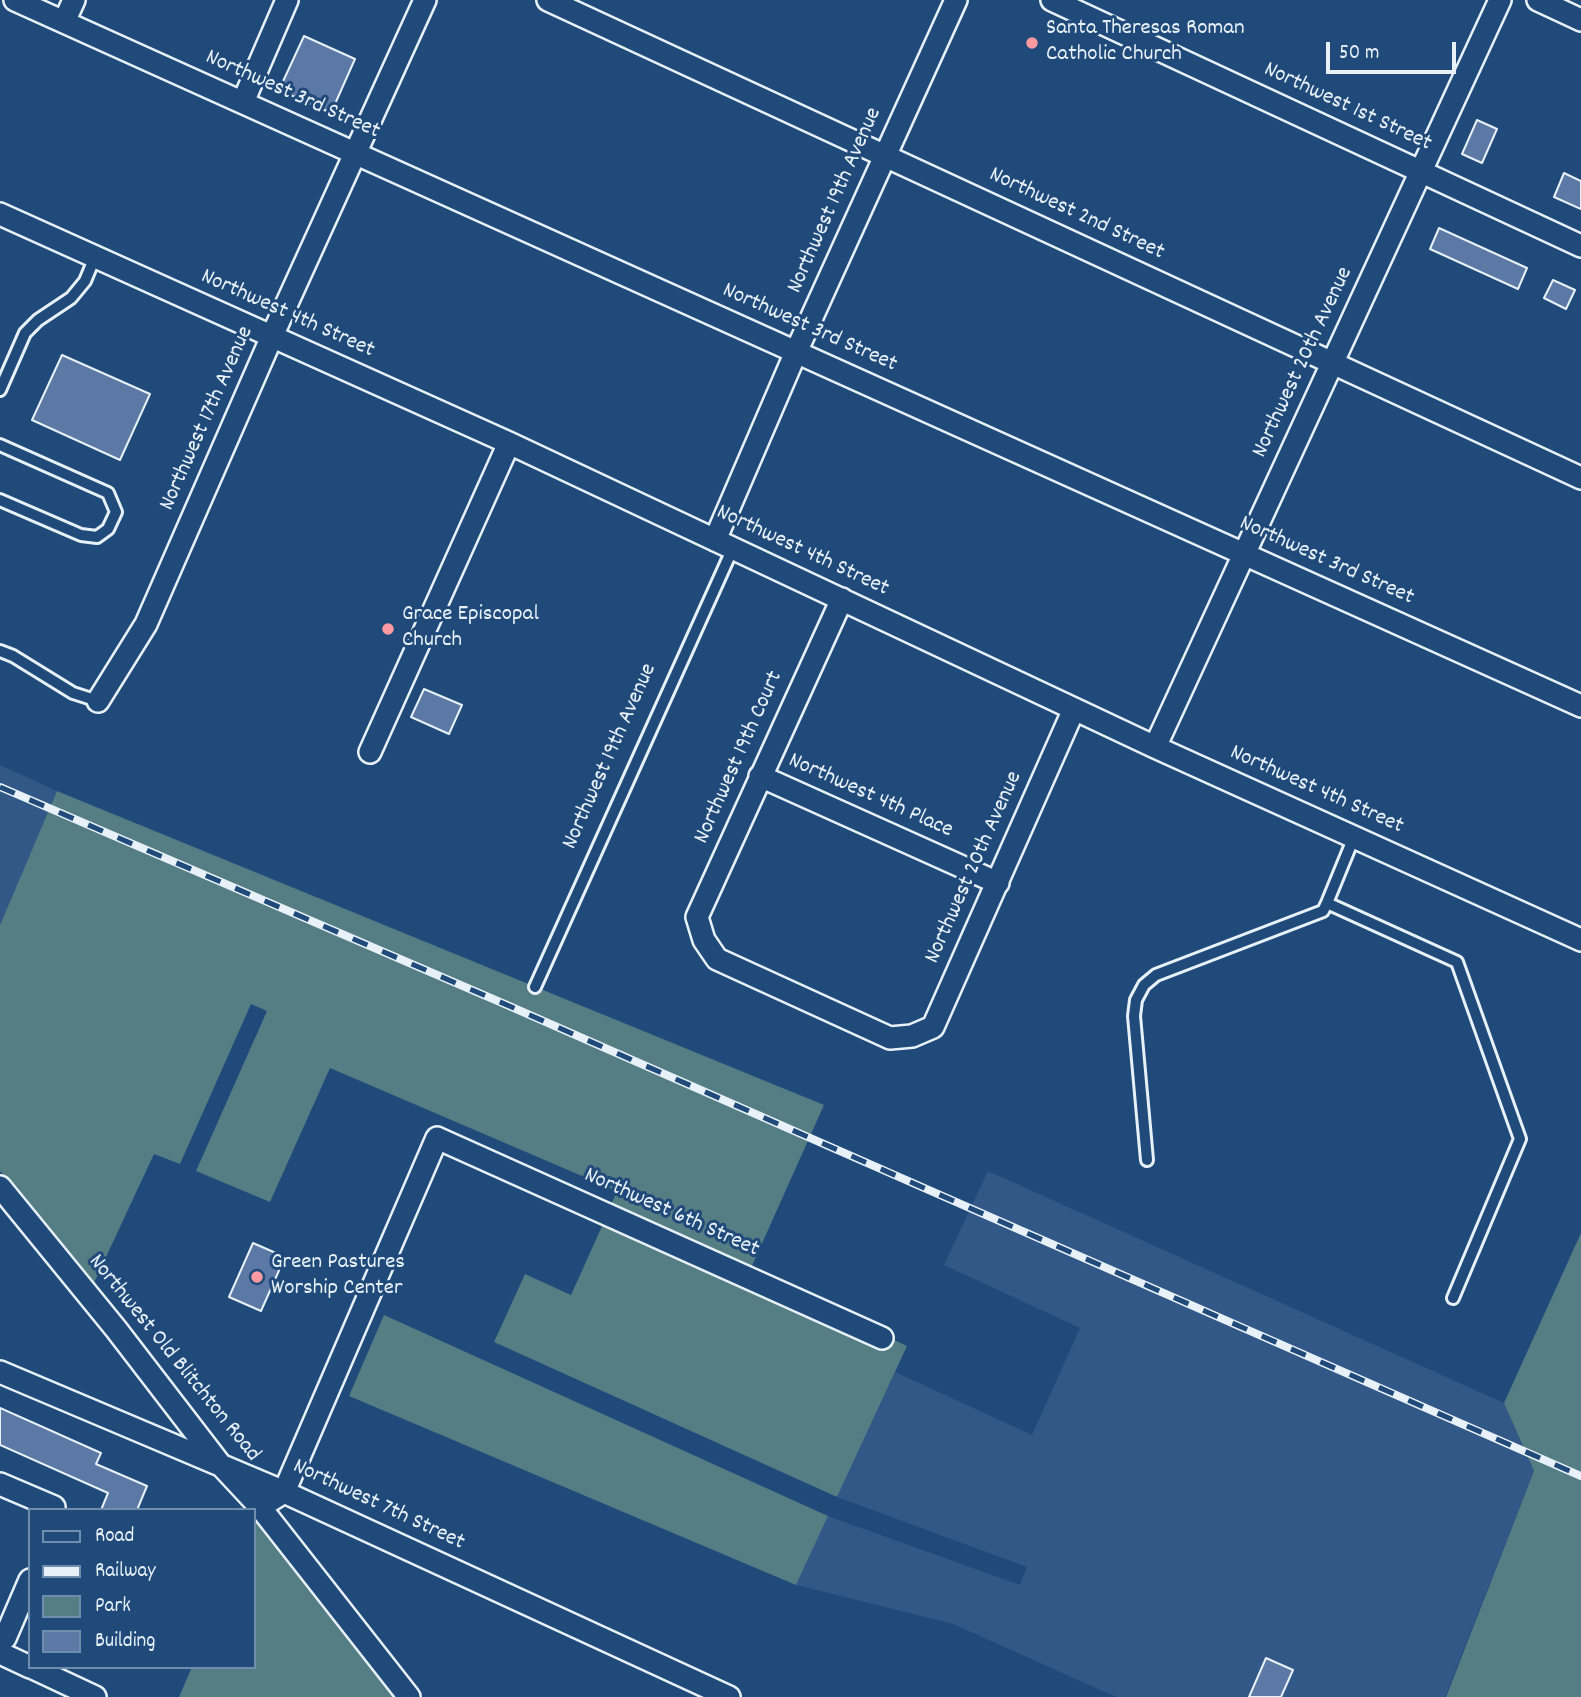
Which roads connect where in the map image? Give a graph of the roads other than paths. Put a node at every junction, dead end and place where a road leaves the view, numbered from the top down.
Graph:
1 (15, 0) edge
2 (74, 0) edge
3 (287, 0) edge
4 (425, 0) edge
5 (548, 0) edge
6 (956, 0) edge
7 (1052, 0) edge
8 (1500, 0) edge
9 (1538, 0) edge
10 (1581, 20) edge
11 (64, 22) junction
12 (243, 102) junction
13 (355, 153) junction
14 (885, 156) junction
15 (1421, 172) junction
16 (0, 214) edge
17 (1581, 246) edge
18 (95, 257) junction
19 (272, 337) junction
20 (796, 352) junction
21 (1332, 363) junction
22 (0, 390) edge
23 (509, 443) junction
24 (0, 445) edge
25 (1581, 478) edge
26 (0, 500) edge
27 (724, 544) junction
28 (1244, 554) junction
29 (842, 600) junction
30 (0, 651) edge
31 (99, 701) joint
32 (1581, 706) edge
33 (1074, 709) junction
34 (1155, 747) junction
35 (370, 752) dead end
36 (760, 776) junction
37 (1354, 837) junction
38 (998, 883) junction
39 (1327, 903) junction
40 (1581, 940) edge
41 (535, 987) dead end
42 (912, 1036) joint
43 (1147, 1160) dead end
44 (0, 1187) edge
45 (1453, 1298) dead end
46 (883, 1338) dead end
47 (0, 1372) edge
48 (219, 1463) junction
49 (0, 1483) edge
50 (284, 1492) junction
51 (260, 1507) junction
52 (54, 1508) edge
53 (28, 1585) edge
54 (0, 1641) edge
55 (0, 1653) edge
56 (28, 1666) edge
57 (34, 1669) edge
58 (94, 1697) edge
59 (408, 1697) edge
60 (729, 1697) edge

1 - 11 street, Northwest 3rd Street
2 - 11 street
3 - 12 street
4 - 13 street, Northwest 17th Avenue
5 - 14 street, Northwest 2nd Street
6 - 14 street, Northwest 19th Avenue
7 - 15 street, Northwest 1st Street
8 - 15 street, Northwest 20th Avenue
9 - 10 street
11 - 12 street, Northwest 3rd Street
12 - 13 street, Northwest 3rd Street
13 - 19 street, Northwest 17th Avenue
13 - 20 street, Northwest 3rd Street
14 - 20 street, Northwest 19th Avenue
14 - 21 street, Northwest 2nd Street
15 - 17 street, Northwest 1st Street
15 - 21 street, Northwest 20th Avenue
16 - 18 street, Northwest 4th Street
18 - 19 street, Northwest 4th Street
18 - 22 lane
19 - 23 street, Northwest 4th Street
19 - 31 street, Northwest 17th Avenue
20 - 27 street, Northwest 19th Avenue
20 - 28 street, Northwest 3rd Street
21 - 25 street, Northwest 2nd Street
21 - 28 street, Northwest 20th Avenue
23 - 27 street, Northwest 4th Street
23 - 35 street
24 - 26 lane
27 - 29 street, Northwest 4th Street
27 - 41 lane, Northwest 19th Avenue
28 - 32 street, Northwest 3rd Street
28 - 34 street, Northwest 20th Avenue
29 - 33 street, Northwest 4th Street
29 - 36 street, Northwest 19th Court
30 - 31 lane
33 - 34 street, Northwest 4th Street
33 - 38 street, Northwest 20th Avenue
34 - 37 street, Northwest 4th Street
36 - 38 street, Northwest 4th Place
36 - 42 street, Northwest 19th Court
37 - 39 lane
37 - 40 street, Northwest 4th Street
38 - 42 street, Northwest 20th Avenue
39 - 43 lane
39 - 45 lane
44 - 48 street, Northwest Old Blitchton Road
46 - 50 street, Northwest 6th Street
47 - 48 street, Northwest 7th Street
48 - 50 street, Northwest 7th Street
48 - 51 street, Northwest Old Blitchton Road
49 - 52 street
50 - 51 street
50 - 60 street, Northwest 7th Street
51 - 59 street, Northwest Old Blitchton Road
53 - 54 street
55 - 56 street
57 - 58 street

